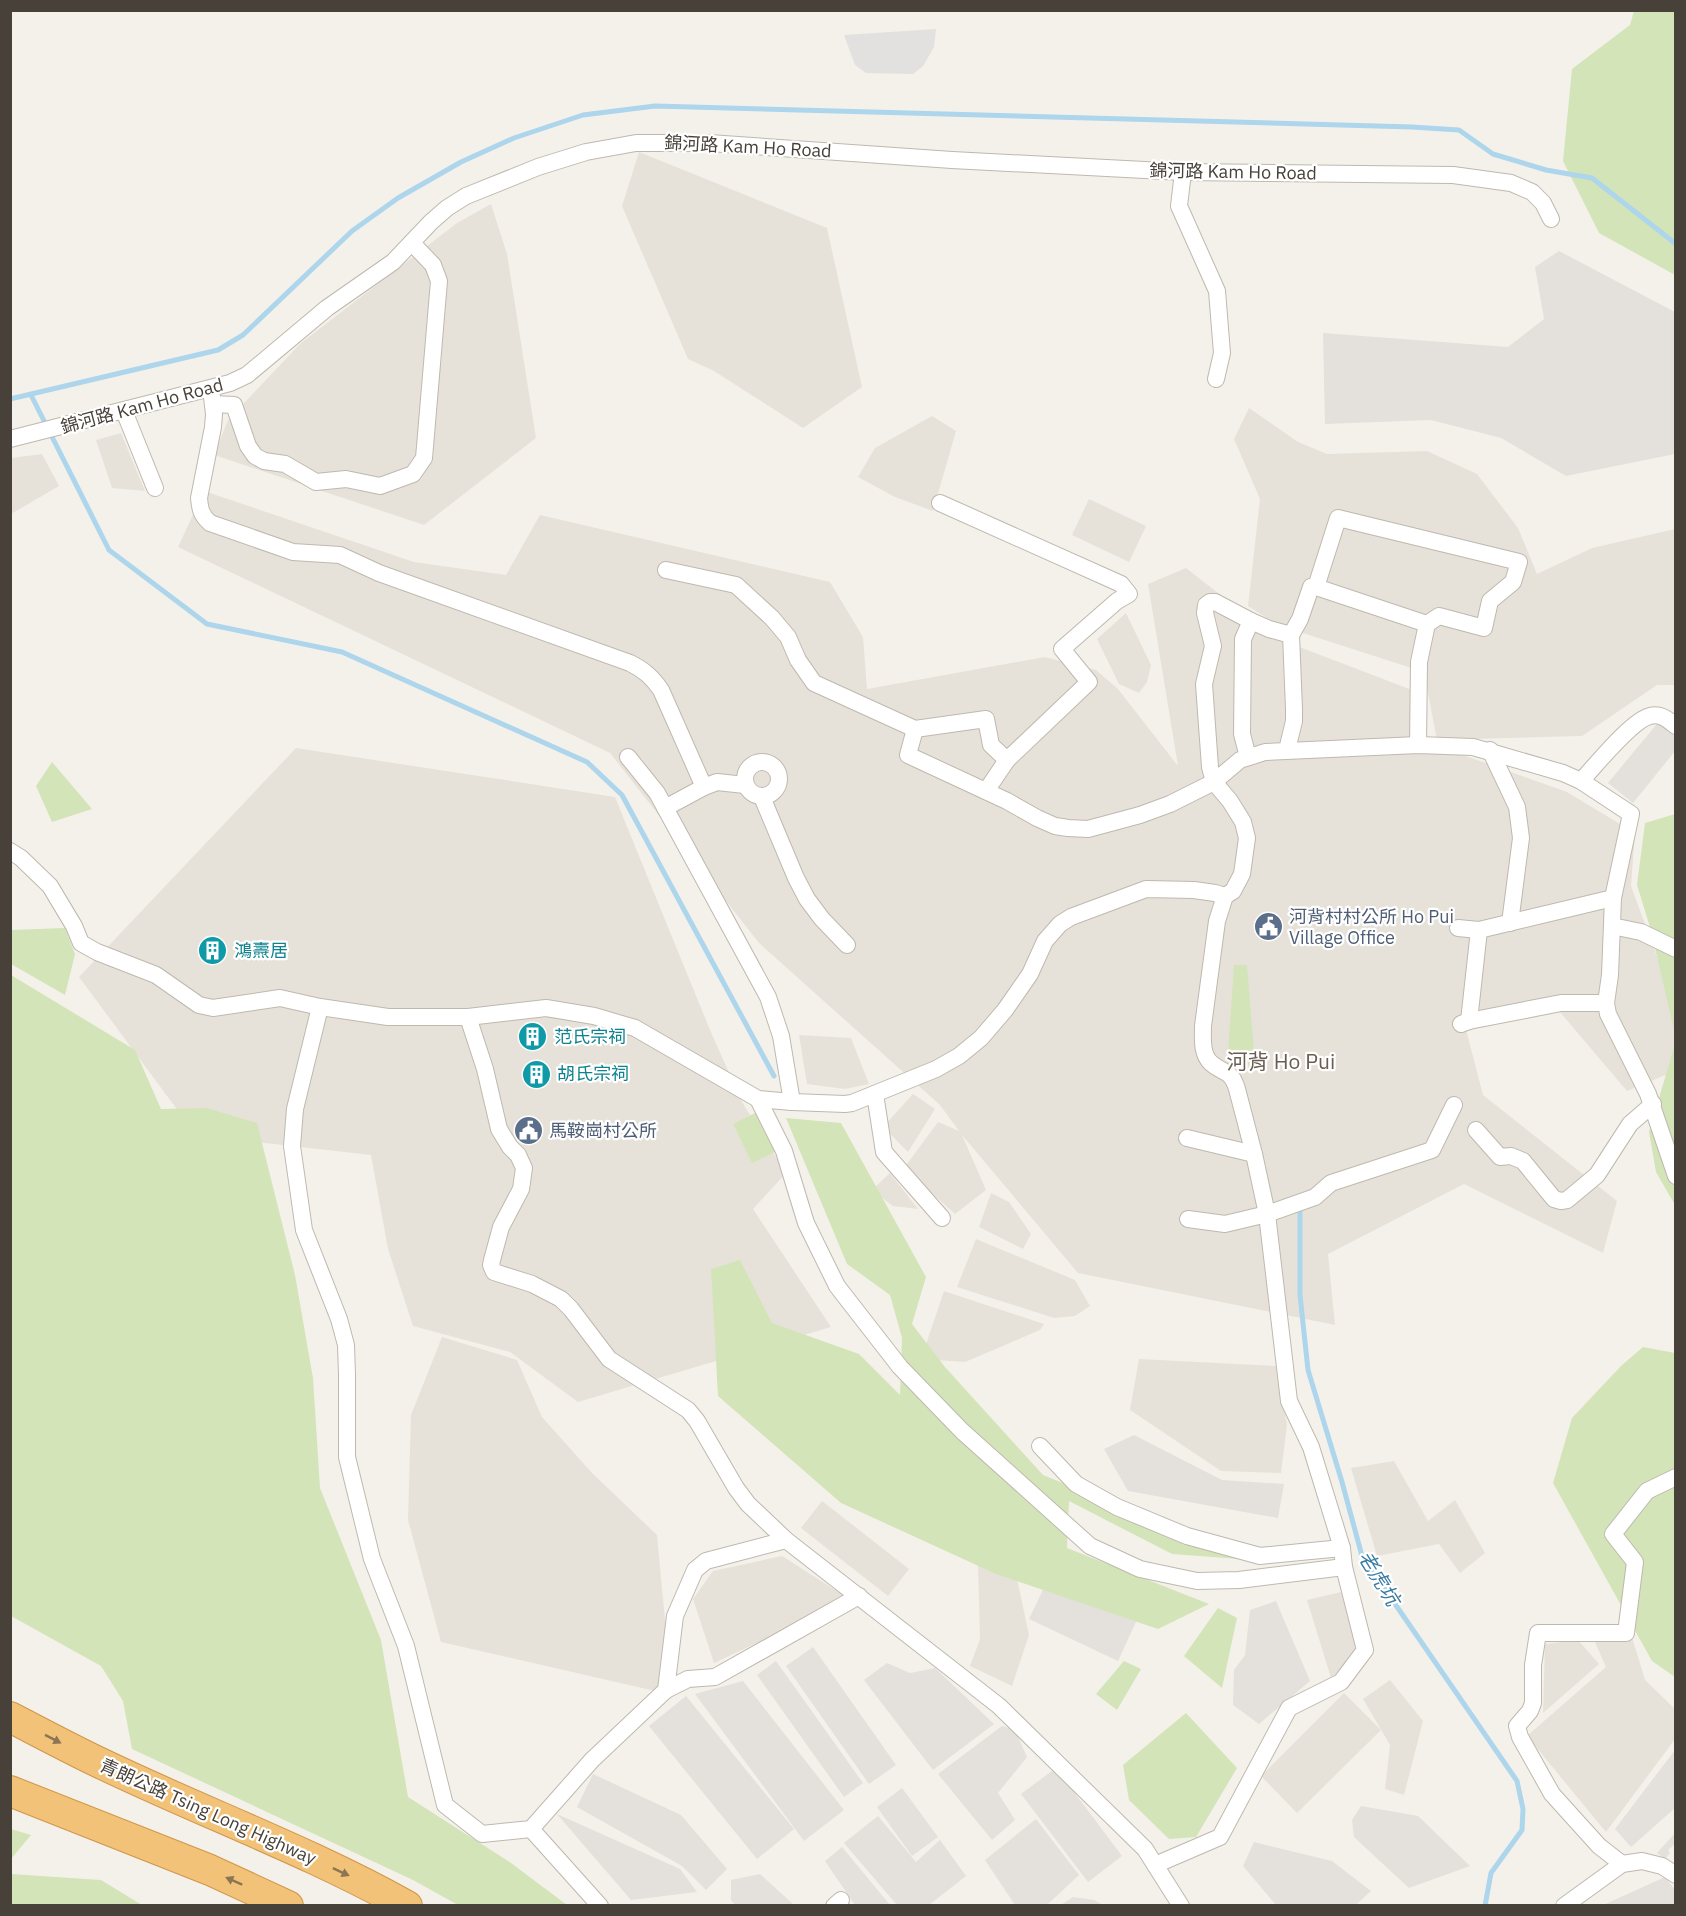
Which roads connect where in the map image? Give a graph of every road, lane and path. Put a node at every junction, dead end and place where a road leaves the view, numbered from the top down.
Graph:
1 (1183, 172) junction
2 (1551, 219) dead end
3 (412, 243) junction
4 (1216, 379) dead end
5 (212, 396) junction
6 (124, 411) junction
7 (15, 438) edge
8 (155, 488) dead end
9 (940, 503) dead end
10 (666, 570) dead end
11 (1316, 587) junction
12 (1251, 621) junction
13 (1427, 624) junction
14 (1291, 635) junction
15 (1676, 726) edge
16 (915, 729) junction
17 (1418, 745) junction
18 (1287, 750) junction
19 (1490, 750) junction
20 (628, 757) dead end
21 (1248, 757) junction
22 (1007, 760) junction
23 (1581, 781) junction
24 (1214, 782) junction
25 (745, 785) junction
26 (704, 787) junction
27 (986, 791) junction
28 (762, 797) junction
29 (665, 808) junction
30 (10, 851) edge
31 (1225, 896) junction
32 (1613, 898) junction
33 (1510, 923) junction
34 (1612, 926) junction
35 (1458, 928) dead end
36 (1479, 930) junction
37 (847, 945) dead end
38 (1676, 949) edge
39 (1606, 1003) junction
40 (320, 1007) junction
41 (468, 1017) junction
42 (875, 1094) junction
43 (758, 1099) junction
44 (792, 1102) junction
45 (1653, 1104) junction
46 (1454, 1105) dead end
47 (1476, 1130) dead end
48 (1187, 1138) dead end
49 (1254, 1154) junction
50 (1676, 1176) edge
51 (1267, 1214) junction
52 (942, 1218) dead end
53 (1188, 1219) dead end
54 (1040, 1446) dead end
55 (1676, 1477) edge
56 (786, 1540) junction
57 (1342, 1548) junction
58 (1344, 1567) junction
59 (859, 1596) junction
60 (666, 1690) junction
61 (10, 1717) edge
62 (10, 1791) edge
63 (531, 1829) junction
64 (1622, 1864) junction
65 (1155, 1865) junction
66 (1676, 1875) edge
67 (288, 1905) edge
68 (406, 1905) edge
69 (600, 1905) edge
70 (1181, 1905) edge
71 (1564, 1905) edge

1 - 2 street, 錦河路 Kam Ho Road
1 - 3 street, 錦河路 Kam Ho Road
1 - 4 street
3 - 5 street, 錦河路 Kam Ho Road
3 - 5 street
5 - 6 street, 錦河路 Kam Ho Road
5 - 26 street
6 - 7 street, 錦河路 Kam Ho Road
6 - 8 street
9 - 22 street
10 - 16 street
11 - 13 street
11 - 13 street
11 - 14 street
12 - 14 street
12 - 21 street
12 - 24 street
13 - 17 street
14 - 18 street
15 - 23 street
16 - 22 street
16 - 27 street
17 - 18 street
17 - 19 street
18 - 21 street
19 - 23 street
19 - 33 street
20 - 29 street
21 - 24 street
22 - 27 street
23 - 32 street
24 - 27 street
24 - 31 street
25 - 26 street
25 - 28 street
25 - 28 street
26 - 29 street
28 - 37 street
29 - 44 street
30 - 40 street
31 - 42 street
31 - 49 street
32 - 33 street
32 - 34 street
33 - 36 street
34 - 38 street
34 - 39 street
35 - 36 street
36 - 39 street
39 - 45 street
40 - 41 street
40 - 63 street
41 - 43 street
41 - 56 street
42 - 44 street
42 - 52 street
43 - 44 street
43 - 58 street
45 - 47 street
45 - 50 street
46 - 51 street
48 - 49 street
49 - 51 street
51 - 53 street
51 - 57 street
54 - 57 street
55 - 64 street
56 - 59 street
56 - 60 street
57 - 58 street
58 - 65 street
59 - 60 street
59 - 65 street
60 - 63 street
61 -> 68 highway, 青朗公路 Tsing Long Highway
67 -> 62 highway
63 - 69 street
64 - 66 street
64 - 71 street
65 - 70 street

